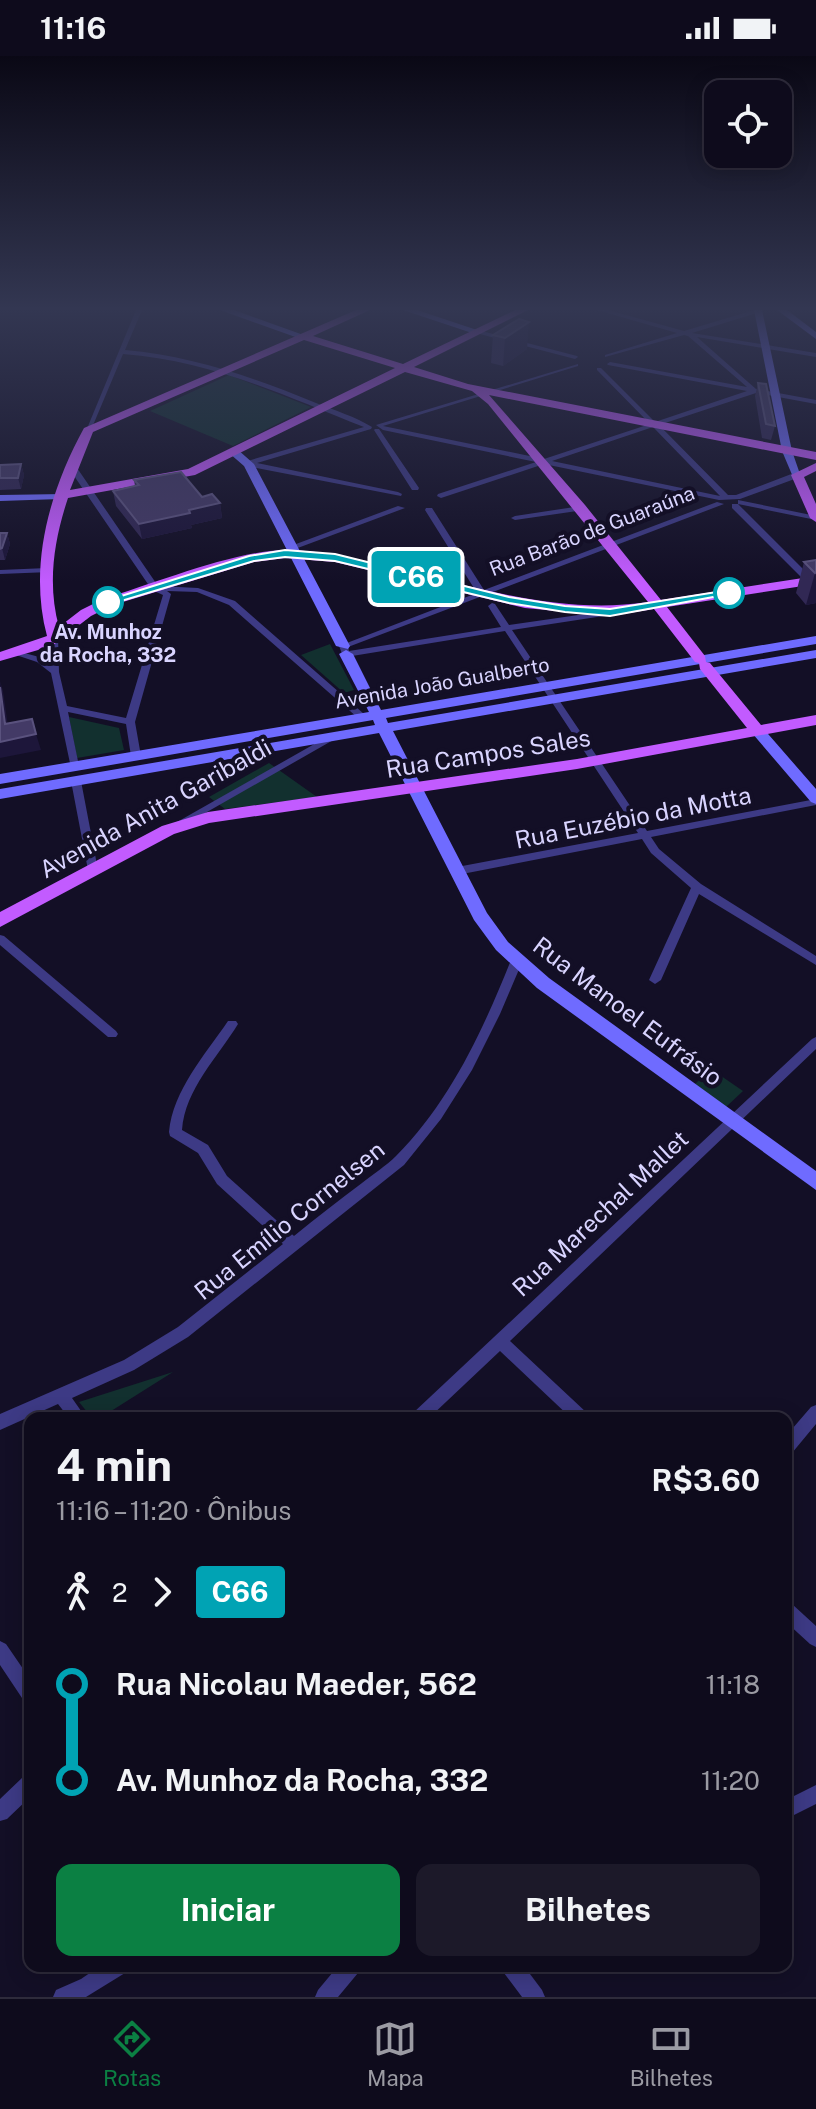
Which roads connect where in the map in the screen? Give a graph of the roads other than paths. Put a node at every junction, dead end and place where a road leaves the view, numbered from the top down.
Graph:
1 (100, 401) edge
2 (156, 401) edge
3 (303, 401) edge
4 (337, 401) edge
5 (470, 401) edge
6 (491, 401) edge
7 (528, 401) edge
8 (629, 401) edge
9 (726, 401) edge
10 (777, 401) edge
11 (322, 408) junction
12 (653, 425) junction
13 (375, 427) junction
14 (88, 430) junction
15 (233, 451) junction
16 (787, 451) junction
17 (816, 456) edge
18 (542, 461) junction
19 (249, 464) junction
20 (72, 467) junction
21 (803, 470) edge
22 (415, 488) dead end
23 (88, 491) junction
24 (398, 494) dead end
25 (60, 496) junction
26 (441, 496) dead end
27 (0, 498) edge
28 (721, 499) junction
29 (738, 502) junction
30 (401, 508) dead end
31 (581, 508) junction
32 (429, 510) dead end
33 (515, 518) dead end
34 (816, 518) edge
35 (610, 545) junction
36 (294, 550) junction
37 (47, 570) junction
38 (0, 572) edge
39 (813, 580) edge
40 (155, 588) junction
41 (482, 594) junction
42 (656, 605) junction
43 (492, 606) dead end
44 (610, 612) junction
45 (72, 626) junction
46 (506, 628) junction
47 (55, 639) junction
48 (361, 639) junction
49 (816, 640) edge
50 (344, 650) junction
51 (371, 650) junction
52 (17, 654) junction
53 (816, 654) edge
54 (0, 656) edge
55 (55, 664) junction
56 (705, 666) junction
57 (543, 685) junction
58 (368, 696) junction
59 (552, 699) junction
60 (345, 701) junction
61 (62, 708) junction
62 (374, 719) junction
63 (816, 720) edge
64 (130, 722) junction
65 (757, 730) junction
66 (332, 737) junction
67 (136, 756) junction
68 (593, 761) junction
69 (75, 774) junction
70 (0, 779) edge
71 (415, 790) junction
72 (0, 794) edge
73 (816, 800) edge
74 (168, 830) junction
75 (642, 836) junction
76 (93, 870) junction
77 (457, 871) junction
78 (697, 887) junction
79 (0, 920) edge
80 (0, 939) edge
81 (517, 960) junction
82 (816, 961) edge
83 (655, 980) dead end
84 (232, 1024) dead end
85 (112, 1034) dead end
86 (816, 1042) edge
87 (732, 1121) junction
88 (816, 1182) edge
89 (294, 1245) junction
90 (500, 1341) junction
91 (61, 1396) junction
92 (73, 1412) edge
93 (424, 1412) edge
94 (576, 1412) edge
95 (816, 1412) edge
96 (0, 1422) edge
97 (792, 1441) edge
98 (792, 1616) edge
99 (816, 1638) edge
100 (0, 1650) edge
101 (24, 1686) edge
102 (24, 1790) edge
103 (816, 1794) edge
104 (792, 1807) edge
105 (0, 1812) edge
106 (109, 1972) edge
107 (346, 1972) edge
108 (516, 1972) edge
109 (63, 1997) edge
110 (325, 1997) edge
111 (535, 1997) edge

1 - 14 street
2 - 14 main road
3 - 11 street
4 - 11 main road
5 - 13 street
6 - 18 main road
7 - 12 main road
8 - 12 street
9 - 12 street
10 - 16 street
11 - 13 street
11 - 15 main road
12 - 16 main road
12 - 18 street
12 - 28 street
13 - 18 street
13 - 19 street
13 - 22 street
14 - 20 main road
15 - 19 street
15 - 23 main road
16 - 17 main road
16 - 21 street
18 - 26 street
18 - 28 street
18 - 31 main road
19 - 24 street
19 - 36 street, Rua Manoel Eufrásio
20 - 23 street
20 - 25 main road
21 - 29 street
21 - 34 main road
23 - 25 main road
23 - 40 street
25 - 27 street
25 - 37 main road
28 - 29 street
28 - 35 street, Rua Barão de Guaraúna
29 - 34 street
29 - 39 street
30 - 36 street
31 - 33 street
31 - 35 main road
32 - 41 street
35 - 41 street, Rua Barão de Guaraúna
35 - 42 main road
36 - 40 main road
36 - 41 main road
36 - 50 street, Rua Manoel Eufrásio
37 - 38 street
37 - 47 main road
39 - 42 main road
40 - 45 main road
40 - 60 street
40 - 64 street
41 - 44 main road
41 - 48 street, Rua Barão de Guaraúna
42 - 44 main road
42 - 56 main road
43 - 46 street
44 - 46 street
45 - 47 main road
45 - 55 main road
46 - 51 street
46 - 57 street
47 - 52 main road
47 - 55 street
48 - 50 street, Rua Barão de Guaraúna
48 - 51 street
49 - 56 street, Avenida João Gualberto
50 - 51 street
50 - 58 street, Rua Manoel Eufrásio
52 - 54 main road
52 - 55 street
53 - 56 street, Avenida João Gualberto
55 - 61 street
56 - 57 street, Avenida João Gualberto
56 - 59 street, Avenida João Gualberto
56 - 65 main road
57 - 59 street
57 - 62 street, Avenida João Gualberto
58 - 60 street
58 - 62 street, Rua Manoel Eufrásio
59 - 62 street, Avenida João Gualberto
59 - 68 street
60 - 62 street
61 - 64 street
61 - 69 street
62 - 66 street, Avenida João Gualberto
62 - 67 street, Avenida João Gualberto
62 - 71 street, Rua Manoel Eufrásio
63 - 65 main road, Rua Campos Sales
64 - 67 street
65 - 68 main road, Rua Campos Sales
65 - 73 street
66 - 69 street, Avenida João Gualberto
66 - 74 street, Avenida Anita Garibaldi
67 - 69 street, Avenida João Gualberto
68 - 71 main road, Rua Campos Sales
68 - 75 street
69 - 70 street
69 - 72 street
69 - 76 street
71 - 74 main road, Rua Campos Sales
71 - 77 street, Rua Manoel Eufrásio
73 - 75 street, Rua Euzébio da Motta
74 - 76 main road, Avenida Anita Garibaldi
75 - 77 street, Rua Euzébio da Motta
75 - 78 street
76 - 79 main road, Avenida Anita Garibaldi
77 - 81 street, Rua Manoel Eufrásio
78 - 82 street
78 - 83 street
80 - 85 street
81 - 87 street, Rua Manoel Eufrásio
81 - 89 street, Rua Emílio Cornelsen
84 - 89 street
86 - 87 street, Rua Marechal Mallet
87 - 88 street, Rua Manoel Eufrásio
87 - 90 street, Rua Marechal Mallet
89 - 91 street, Rua Emílio Cornelsen
90 - 93 street, Rua Marechal Mallet
90 - 94 street
91 - 92 street
91 - 96 street, Rua Emílio Cornelsen
95 - 97 street
98 - 99 street
100 - 101 street
102 - 105 street
103 - 104 street
106 - 109 street
107 - 110 street
108 - 111 street

